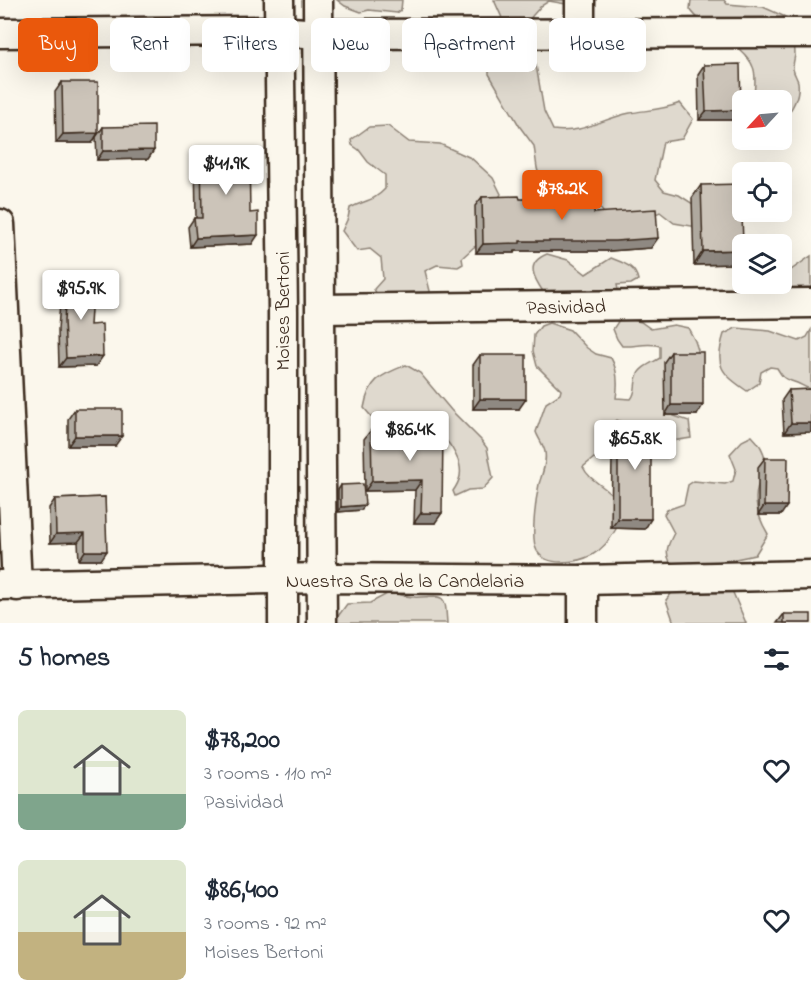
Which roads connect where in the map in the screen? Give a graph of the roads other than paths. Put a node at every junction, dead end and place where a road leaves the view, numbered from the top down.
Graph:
1 (279, 0) edge
2 (318, 0) edge
3 (580, 0) edge
4 (279, 18) edge
5 (318, 18) edge
6 (580, 18) edge
7 (202, 32) edge
8 (0, 33) edge
9 (549, 33) edge
10 (646, 33) edge
11 (811, 33) edge
12 (390, 34) edge
13 (280, 72) edge
14 (318, 72) edge
15 (0, 224) edge
16 (811, 303) edge
17 (321, 309) junction
18 (811, 575) edge
19 (321, 578) junction
20 (283, 579) junction
21 (583, 580) junction
22 (9, 585) edge
23 (283, 623) edge
24 (322, 623) edge
25 (583, 623) edge

1 - 4 street, Moises Bertoni
2 - 5 street, Moises Bertoni
3 - 6 street
7 - 8 street
9 - 12 street
10 - 11 street
13 - 20 street, Moises Bertoni
14 - 17 street, Moises Bertoni
15 - 22 street
16 - 17 street, Pasividad
17 - 19 street, Moises Bertoni
18 - 21 street, Nuestra Sra de la Candelaria
19 - 20 street, Nuestra Sra de la Candelaria
19 - 21 street, Nuestra Sra de la Candelaria
19 - 24 street, Moises Bertoni
20 - 22 street, Nuestra Sra de la Candelaria
20 - 23 street, Moises Bertoni
21 - 25 street

